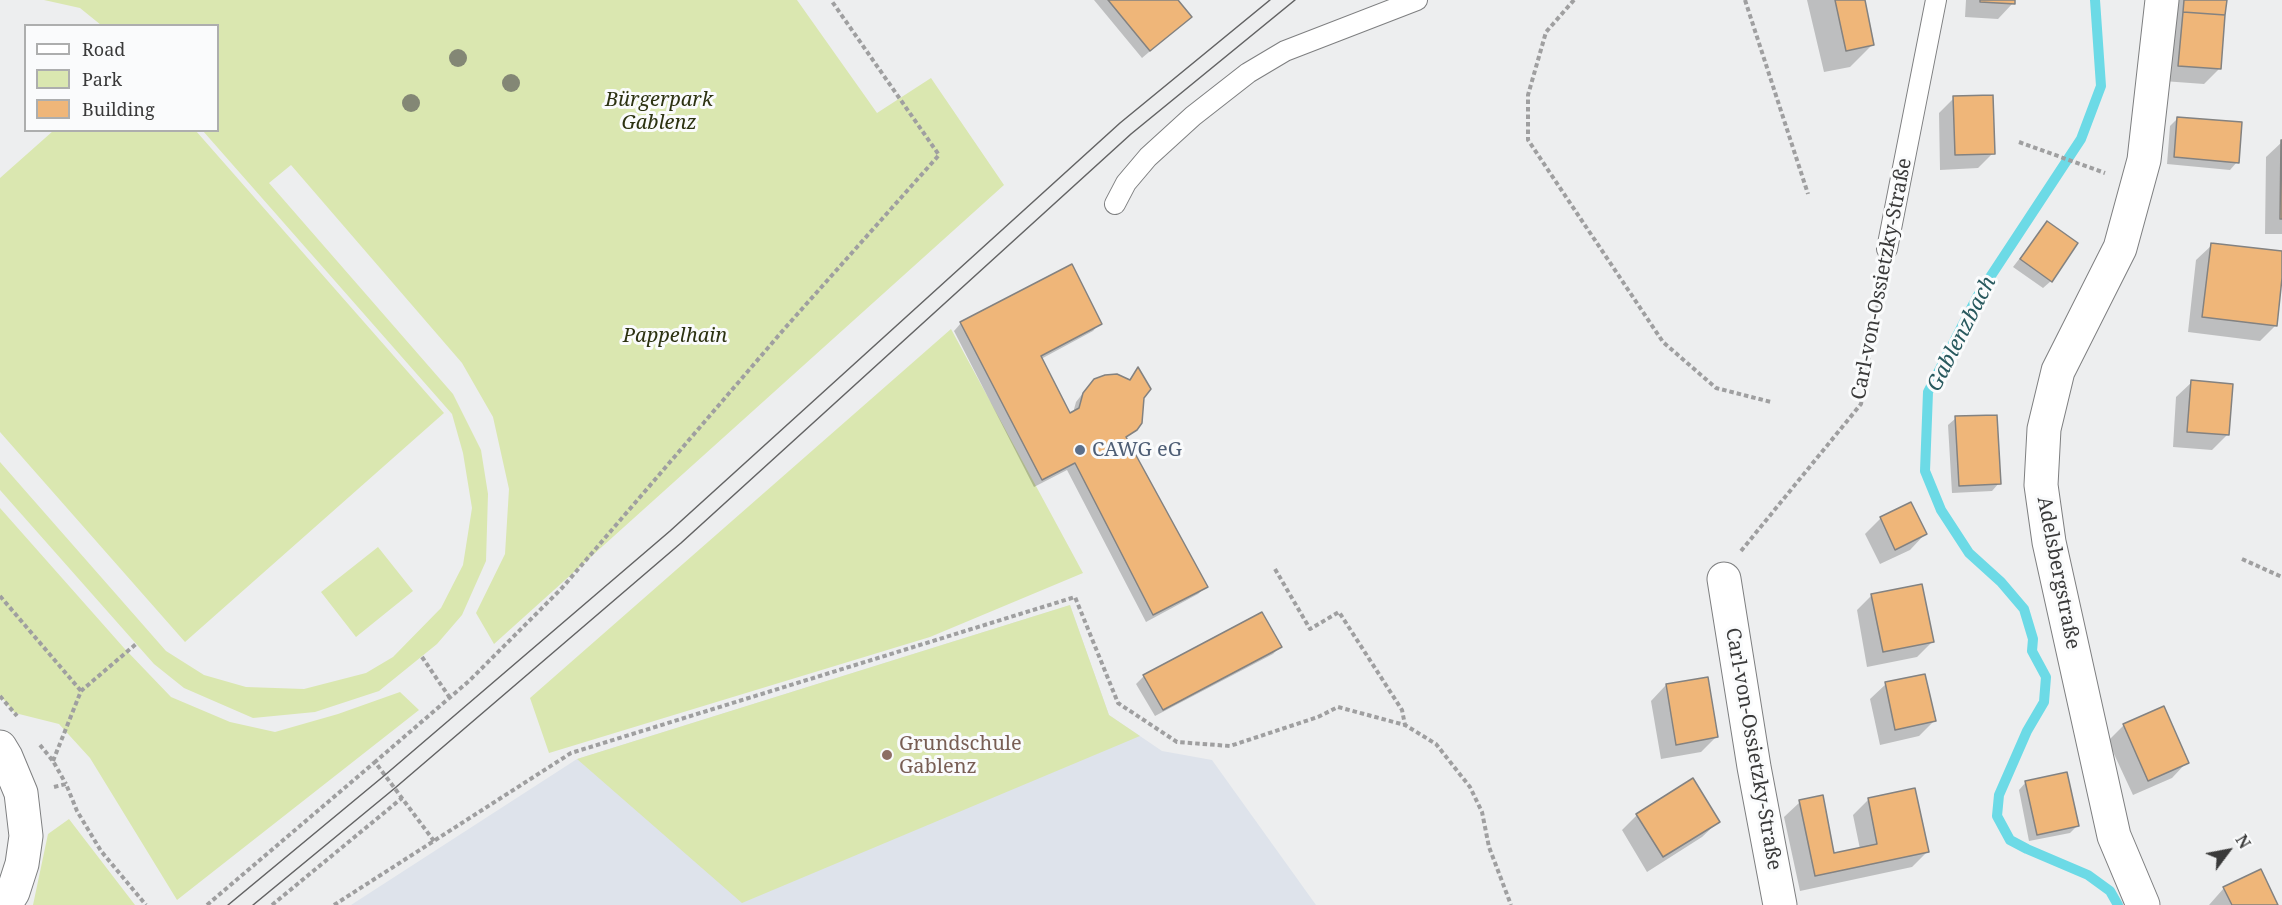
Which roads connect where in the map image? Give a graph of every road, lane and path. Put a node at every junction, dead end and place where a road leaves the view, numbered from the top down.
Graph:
1 (831, 0) edge
2 (1417, 0) edge
3 (1574, 0) edge
4 (1745, 0) edge
5 (1936, 0) edge
6 (2162, 0) edge
7 (2019, 142) dead end
8 (2083, 164) dead end
9 (1808, 194) dead end
10 (1115, 204) dead end
11 (1887, 249) joint
12 (1771, 402) dead end
13 (2242, 559) dead end
14 (1275, 569) dead end
15 (2282, 577) edge
16 (1724, 579) joint
17 (0, 596) edge
18 (136, 644) dead end
19 (422, 657) dead end
20 (81, 691) junction
21 (450, 698) junction
22 (1405, 725) junction
23 (0, 747) edge
24 (53, 761) dead end
25 (375, 762) junction
26 (21, 793) junction
27 (402, 798) junction
28 (434, 841) junction
29 (5, 905) edge
30 (146, 905) edge
31 (207, 905) edge
32 (272, 905) edge
33 (334, 905) edge
34 (1511, 905) edge
35 (1780, 905) edge
36 (2143, 905) edge

1 - 21 path
2 - 10 lane
3 - 12 path
4 - 9 path
5 - 11 lane, Carl-von-Ossietzky-Straße
6 - 36 street, Adelsbergstraße
7 - 8 path
11 - 16 path, Carl-von-Ossietzky-Straße
13 - 15 path
14 - 22 path
16 - 35 street, Carl-von-Ossietzky-Straße
17 - 20 path
18 - 20 path
19 - 21 path
20 - 24 path
21 - 25 path
22 - 28 path
22 - 34 path
23 - 26 street
25 - 27 path
25 - 31 path
26 - 29 street
26 - 30 path
27 - 28 path
27 - 32 path
28 - 33 path

